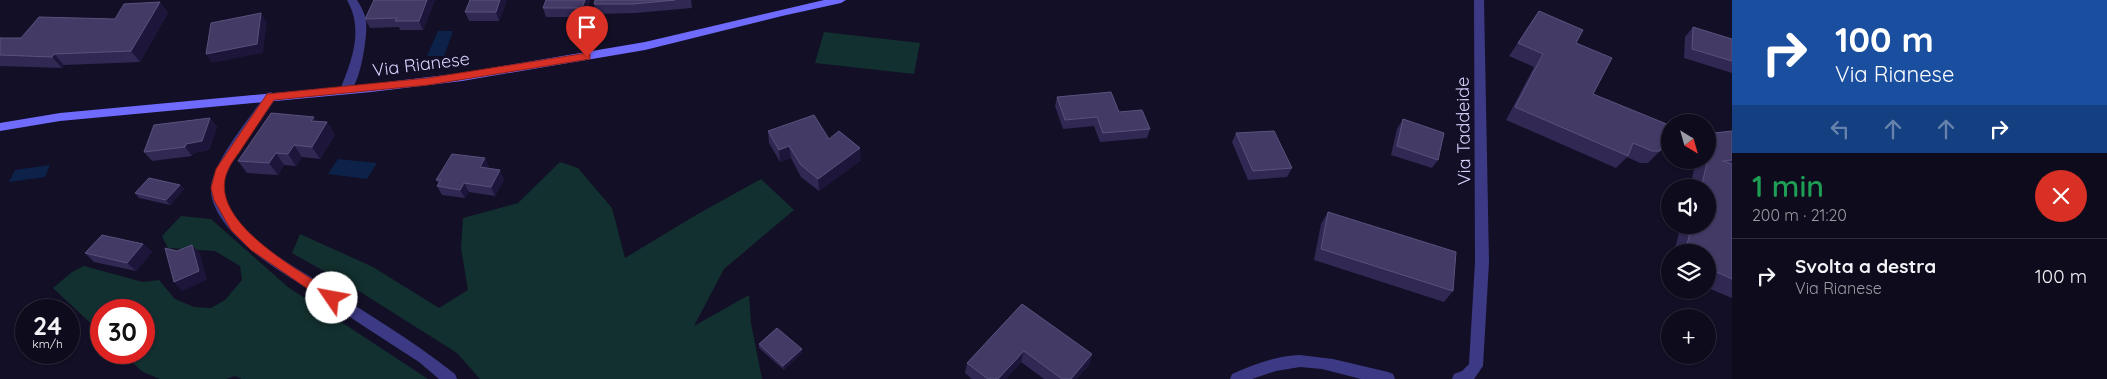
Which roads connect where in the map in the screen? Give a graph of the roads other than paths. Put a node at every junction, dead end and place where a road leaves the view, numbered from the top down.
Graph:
1 (841, 0) edge
2 (1478, 0) edge
3 (354, 1) edge
4 (346, 90) junction
5 (271, 96) junction
6 (0, 127) edge
7 (450, 379) edge
8 (1237, 379) edge
9 (1388, 379) edge
10 (1459, 379) edge

1 - 4 main road, Via Rianese
2 - 10 street, Via Taddeide
3 - 4 street
4 - 5 main road, Via Rianese
5 - 6 main road, Via Rianese
5 - 7 street
8 - 9 street

